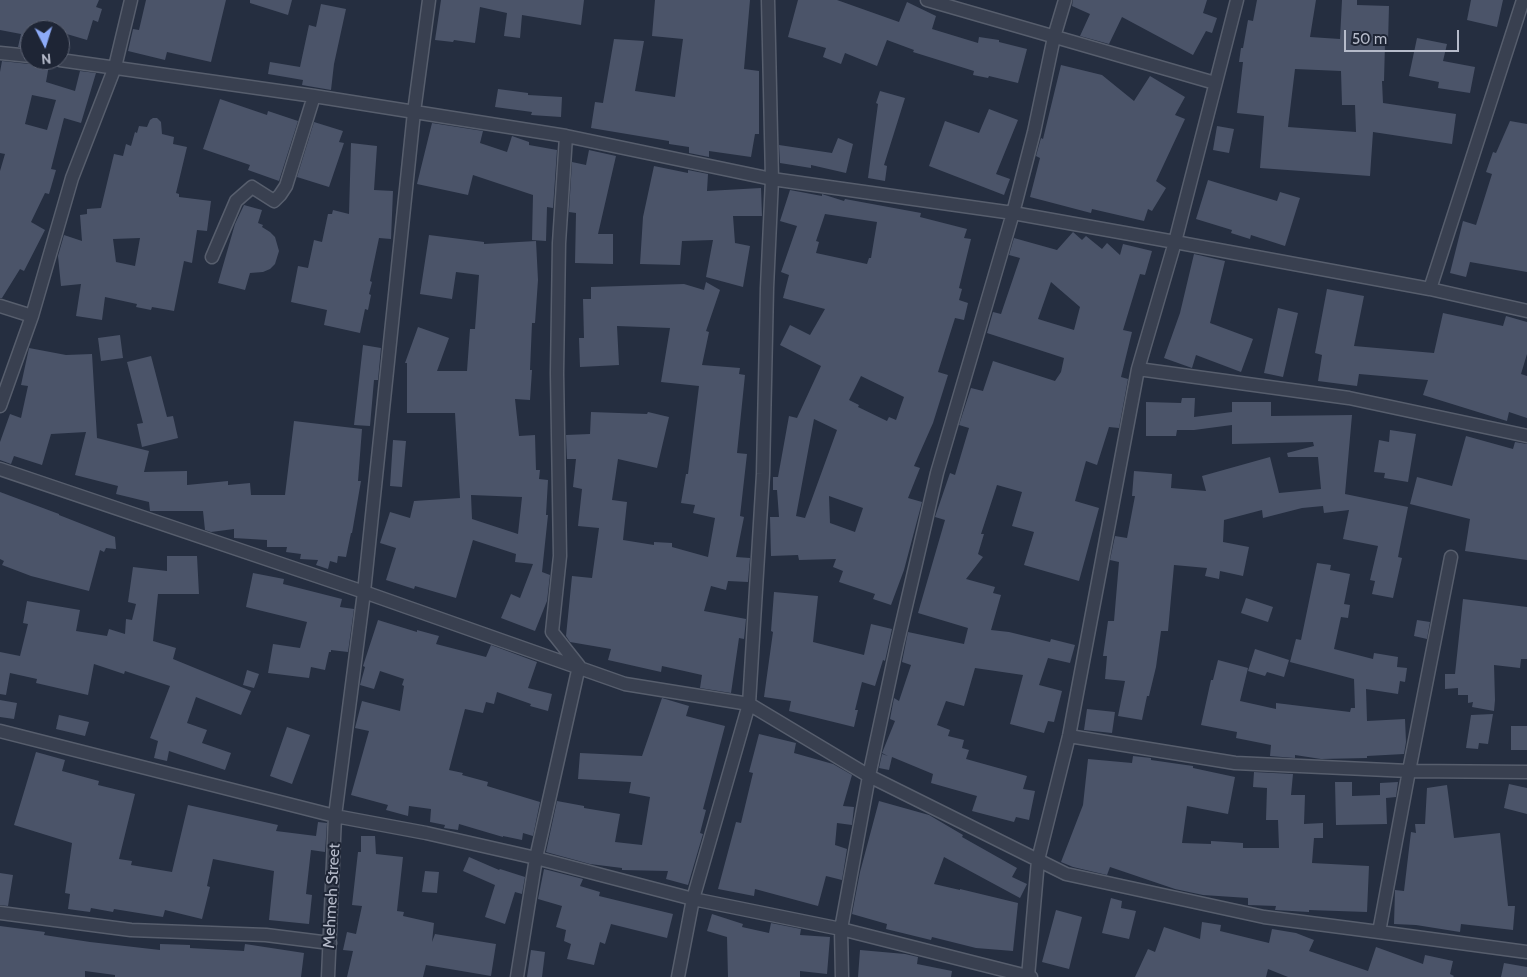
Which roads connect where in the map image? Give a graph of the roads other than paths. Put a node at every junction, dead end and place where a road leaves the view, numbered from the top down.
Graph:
1 (131, 0) edge
2 (429, 0) edge
3 (768, 0) edge
4 (927, 0) edge
5 (1065, 0) edge
6 (1237, 0) edge
7 (1523, 0) edge
8 (1054, 38) junction
9 (0, 53) edge
10 (20, 55) edge
11 (70, 61) edge
12 (114, 67) junction
13 (1215, 83) junction
14 (314, 96) junction
15 (414, 112) junction
16 (566, 136) junction
17 (772, 179) junction
18 (1013, 213) junction
19 (1175, 242) junction
20 (212, 257) dead end
21 (1430, 290) junction
22 (0, 306) edge
23 (1527, 311) edge
24 (32, 316) junction
25 (1138, 369) junction
26 (0, 406) edge
27 (1527, 436) edge
28 (0, 469) edge
29 (1452, 557) dead end
30 (364, 592) junction
31 (579, 666) junction
32 (749, 704) junction
33 (0, 731) edge
34 (1070, 736) junction
35 (1409, 771) junction
36 (1527, 772) edge
37 (869, 776) junction
38 (336, 816) junction
39 (536, 858) junction
40 (1038, 860) junction
41 (693, 899) junction
42 (0, 913) edge
43 (841, 929) junction
44 (1379, 932) junction
45 (330, 943) junction
46 (1527, 952) edge
47 (328, 977) edge
48 (517, 977) edge
49 (678, 977) edge
50 (842, 977) edge
51 (1029, 977) edge

1 - 12 street
2 - 15 street, Mehmeh Street
3 - 17 street
4 - 8 street
5 - 8 street
6 - 13 street
7 - 21 street
8 - 13 street
8 - 18 street
9 - 10 street
11 - 12 street
12 - 14 street
12 - 24 street
13 - 19 street
14 - 15 street
14 - 20 street
15 - 16 street
15 - 30 street, Mehmeh Street
16 - 17 street
16 - 31 street
17 - 18 street
17 - 32 street
18 - 19 street
18 - 37 street
19 - 21 street
19 - 25 street
21 - 23 street
22 - 24 street
24 - 26 street
25 - 27 street
25 - 34 street
28 - 30 street
29 - 35 street
30 - 31 street
30 - 38 street, Mehmeh Street
31 - 32 street
31 - 39 street
32 - 37 street
32 - 41 street
33 - 38 street
34 - 35 street
34 - 40 street
35 - 36 street
35 - 44 street
37 - 40 street
37 - 43 street
38 - 39 street
38 - 45 street, Mehmeh Street
39 - 41 street
39 - 48 street
40 - 44 street
40 - 51 street
41 - 43 street
41 - 49 street
42 - 45 street
43 - 50 street
43 - 51 street
44 - 46 street
45 - 47 street, Mehmeh Street

